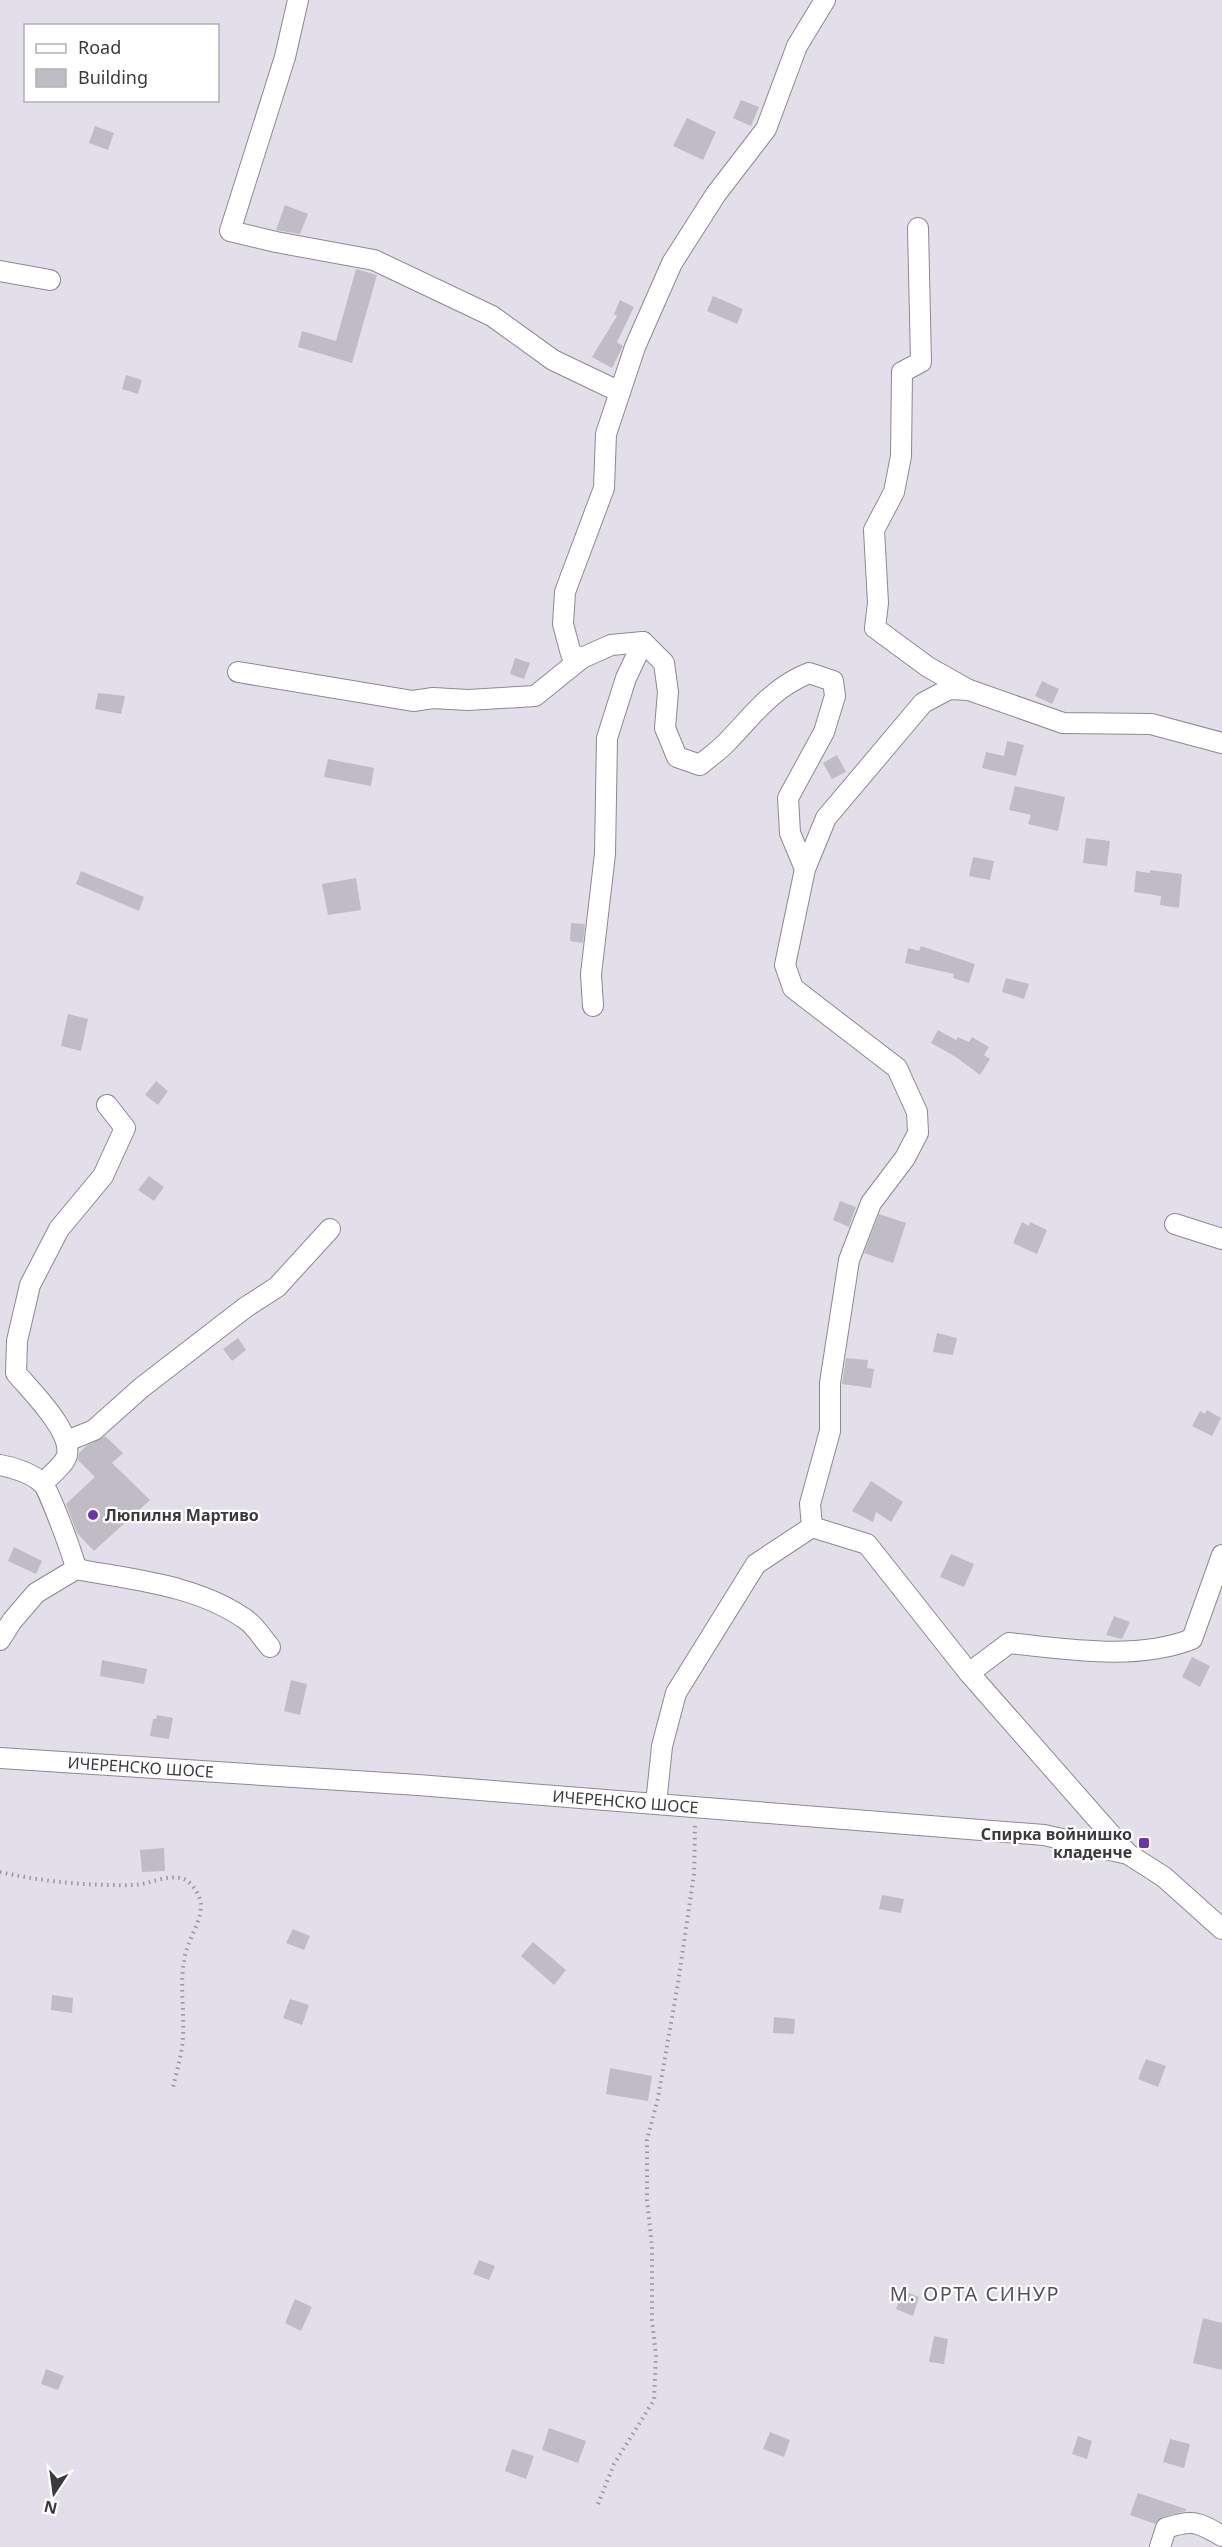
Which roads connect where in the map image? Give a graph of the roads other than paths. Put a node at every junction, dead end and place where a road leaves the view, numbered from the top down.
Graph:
1 (298, 0) edge
2 (825, 0) edge
3 (918, 228) dead end
4 (0, 271) edge
5 (51, 280) dead end
6 (620, 392) junction
7 (643, 642) junction
8 (582, 658) junction
9 (238, 672) dead end
10 (969, 690) junction
11 (1222, 743) edge
12 (805, 869) junction
13 (593, 1006) dead end
14 (107, 1105) dead end
15 (1175, 1224) dead end
16 (330, 1229) dead end
17 (1222, 1239) edge
18 (67, 1441) junction
19 (0, 1465) edge
20 (43, 1484) junction
21 (812, 1527) junction
22 (1222, 1555) edge
23 (76, 1569) junction
24 (0, 1640) edge
25 (270, 1647) dead end
26 (969, 1673) junction
27 (0, 1758) edge
28 (656, 1804) junction
29 (1128, 1854) junction
30 (1222, 1929) edge
31 (1222, 2536) edge
32 (1160, 2547) edge

1 - 6 street
2 - 6 street
3 - 10 street
4 - 5 street
6 - 8 street
7 - 8 street
7 - 12 street
7 - 13 street
8 - 9 street
10 - 11 street
10 - 12 street
12 - 21 street
14 - 18 street
15 - 17 street
16 - 18 street
18 - 20 street
19 - 20 street
20 - 23 street
21 - 26 street
21 - 28 street
22 - 26 street
23 - 24 street
23 - 25 street
26 - 29 street
27 - 28 street, ИЧЕРЕНСКО ШОСЕ
28 - 29 street, ИЧЕРЕНСКО ШОСЕ
29 - 30 street, ИЧЕРЕНСКО ШОСЕ
31 - 32 street

